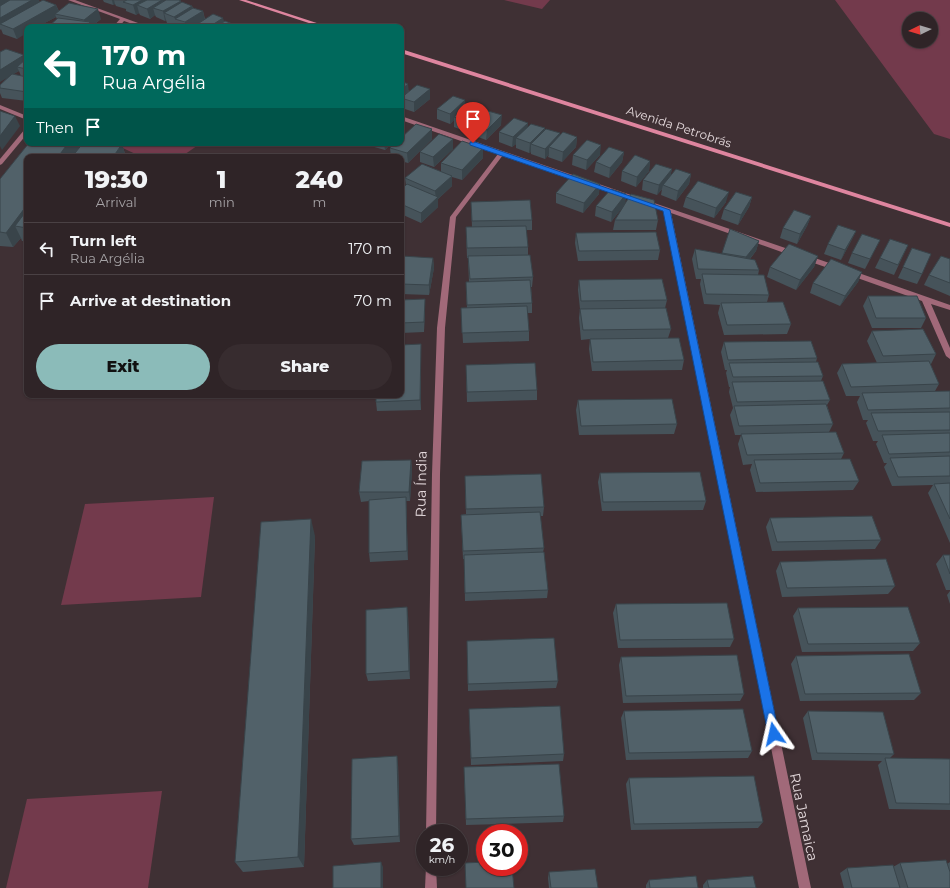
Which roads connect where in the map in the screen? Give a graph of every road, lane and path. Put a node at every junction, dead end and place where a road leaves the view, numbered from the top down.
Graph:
1 (70, 0) edge
2 (241, 0) edge
3 (123, 19) junction
4 (119, 24) edge
5 (137, 24) edge
6 (317, 24) edge
7 (404, 52) edge
8 (0, 107) edge
9 (24, 117) edge
10 (404, 119) edge
11 (24, 134) edge
12 (501, 154) junction
13 (0, 163) edge
14 (667, 210) junction
15 (950, 225) edge
16 (925, 299) junction
17 (950, 308) edge
18 (950, 356) edge
19 (431, 824) edge
20 (431, 876) edge
21 (430, 888) edge
22 (805, 888) edge

1 - 3 street
2 - 6 main road
3 - 4 street
3 - 5 street
7 - 15 main road, Avenida Petrobrás
8 - 9 street
10 - 12 street
11 - 13 street
12 - 14 street
12 - 19 street, Rua Índia
14 - 16 street
14 - 22 street, Rua Jamaica
16 - 17 street
16 - 18 street
20 - 21 street

